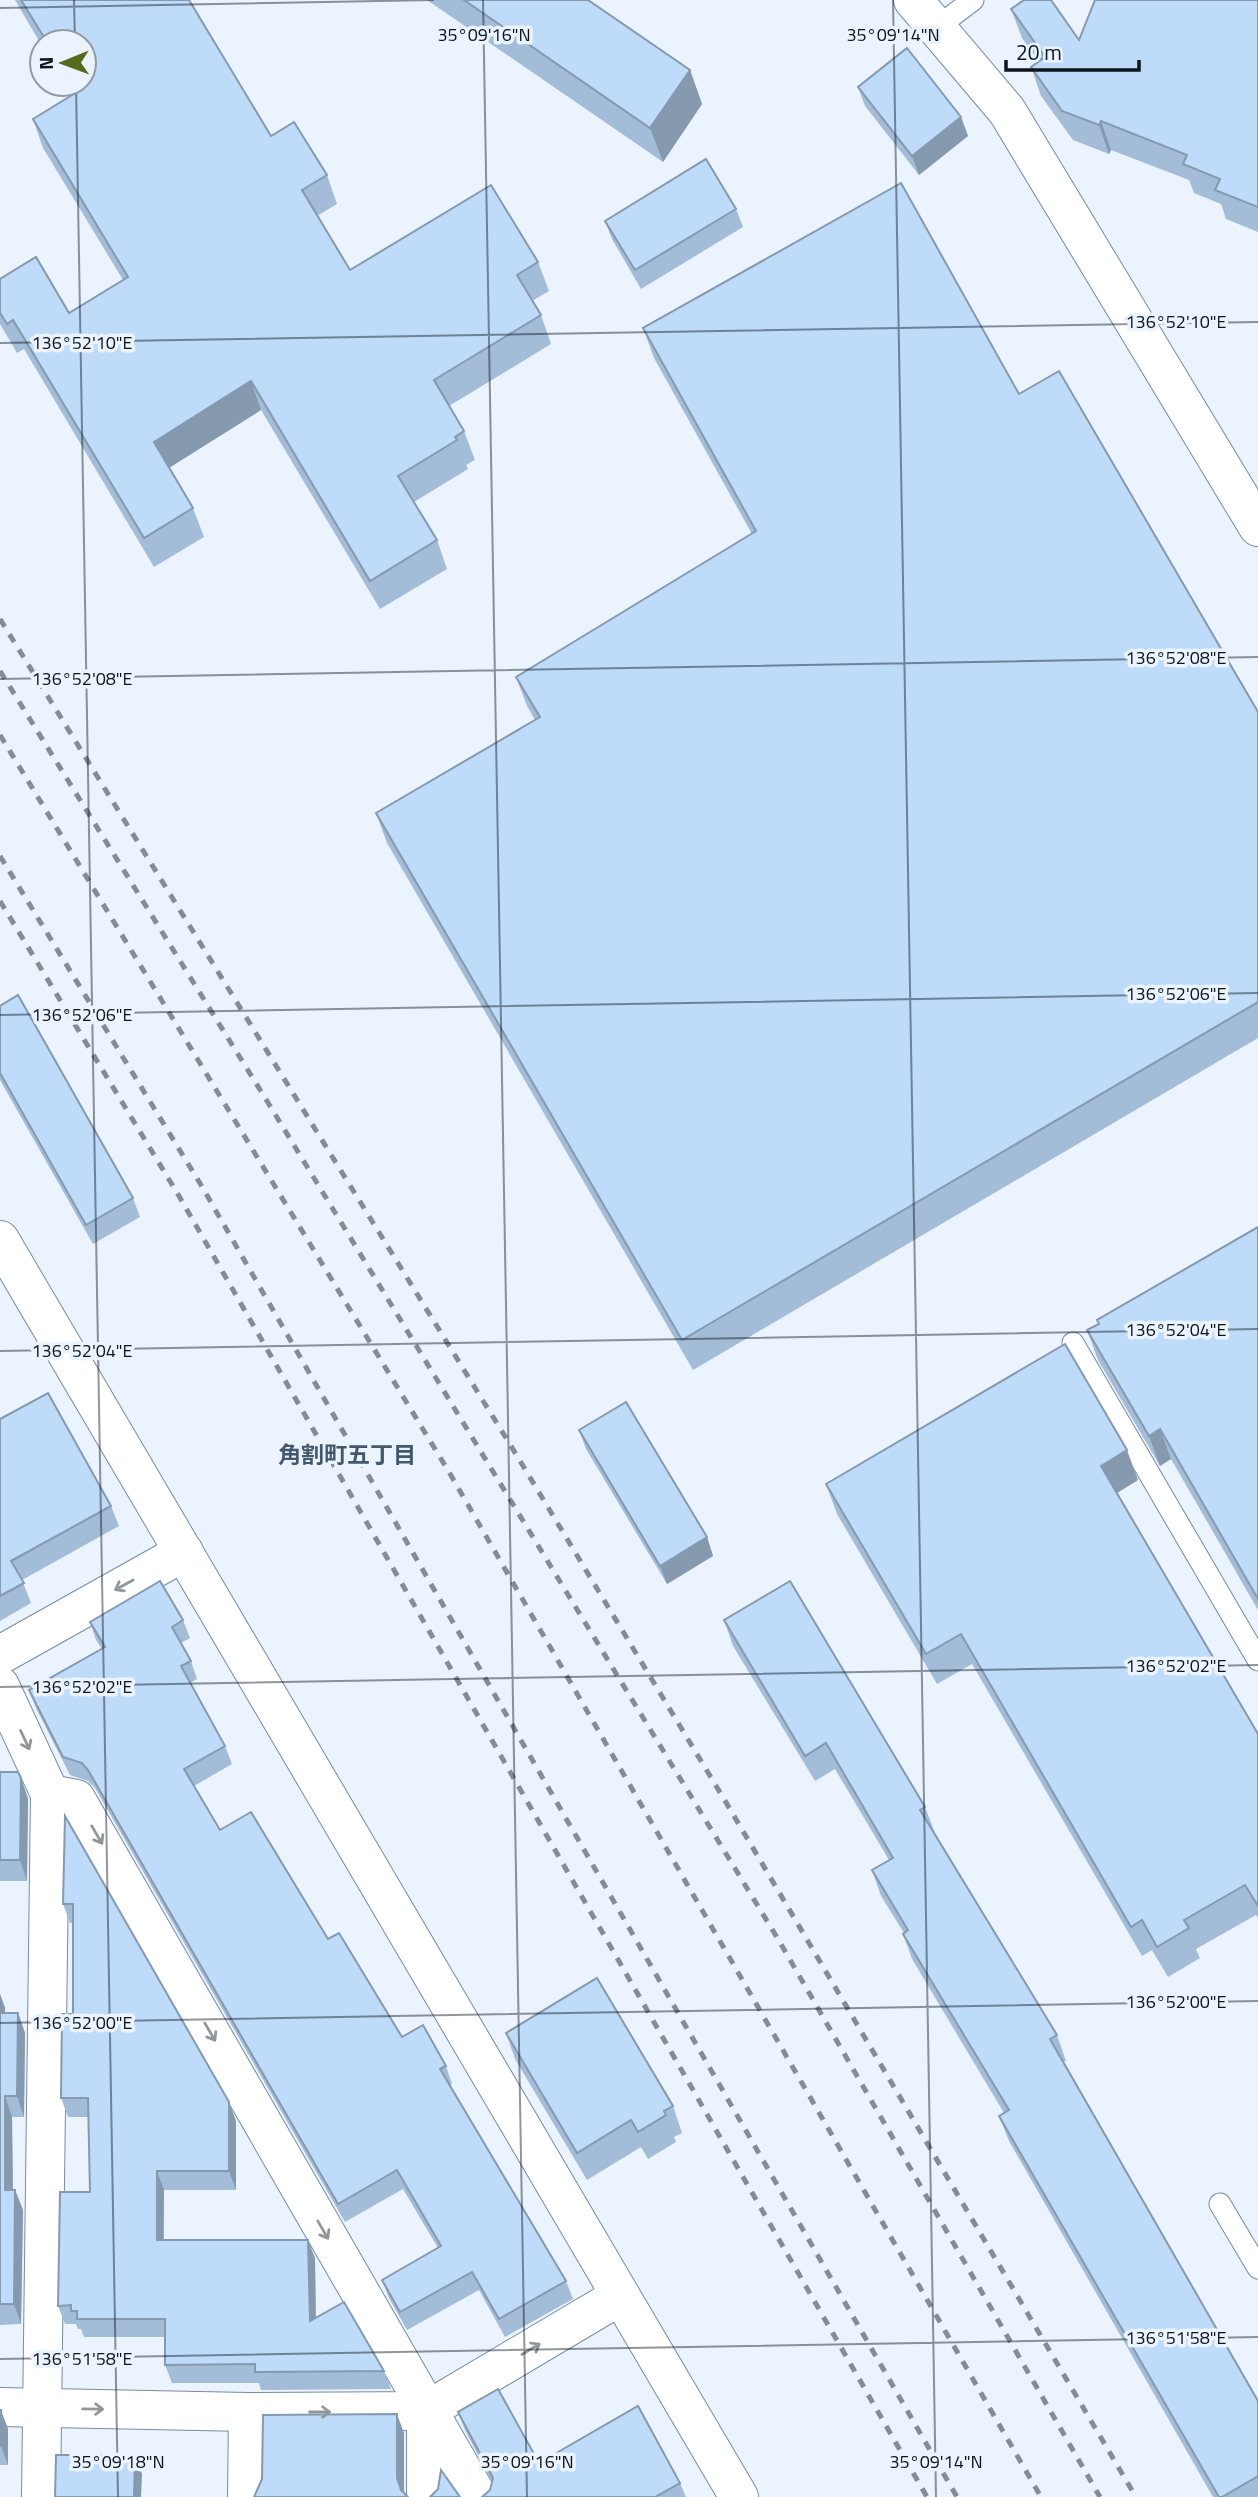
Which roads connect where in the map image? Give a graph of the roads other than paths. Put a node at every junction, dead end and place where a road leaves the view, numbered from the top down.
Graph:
1 (972, 0) edge
2 (925, 14) edge
3 (1258, 527) edge
4 (0, 1240) edge
5 (1073, 1343) dead end
6 (184, 1552) junction
7 (0, 1655) edge
8 (1258, 1660) edge
9 (0, 1686) edge
10 (50, 1794) junction
11 (1220, 2204) dead end
12 (1252, 2246) edge
13 (1258, 2268) edge
14 (620, 2296) junction
15 (0, 2407) edge
16 (41, 2408) junction
17 (426, 2411) junction
18 (248, 2412) junction
19 (41, 2497) edge
20 (247, 2497) edge
21 (426, 2497) edge
22 (478, 2497) edge
23 (739, 2497) edge

1 - 2 lane
2 - 3 street
4 - 6 street
5 - 8 lane
6 -> 7 street
6 - 14 street
9 -> 10 street
10 - 16 street
10 -> 17 street
11 - 12 lane
12 - 13 lane
17 -> 14 street
14 - 23 street
15 - 16 street
16 -> 18 street
16 - 19 street
18 -> 17 street
17 - 21 street
17 - 22 street
18 - 20 street

